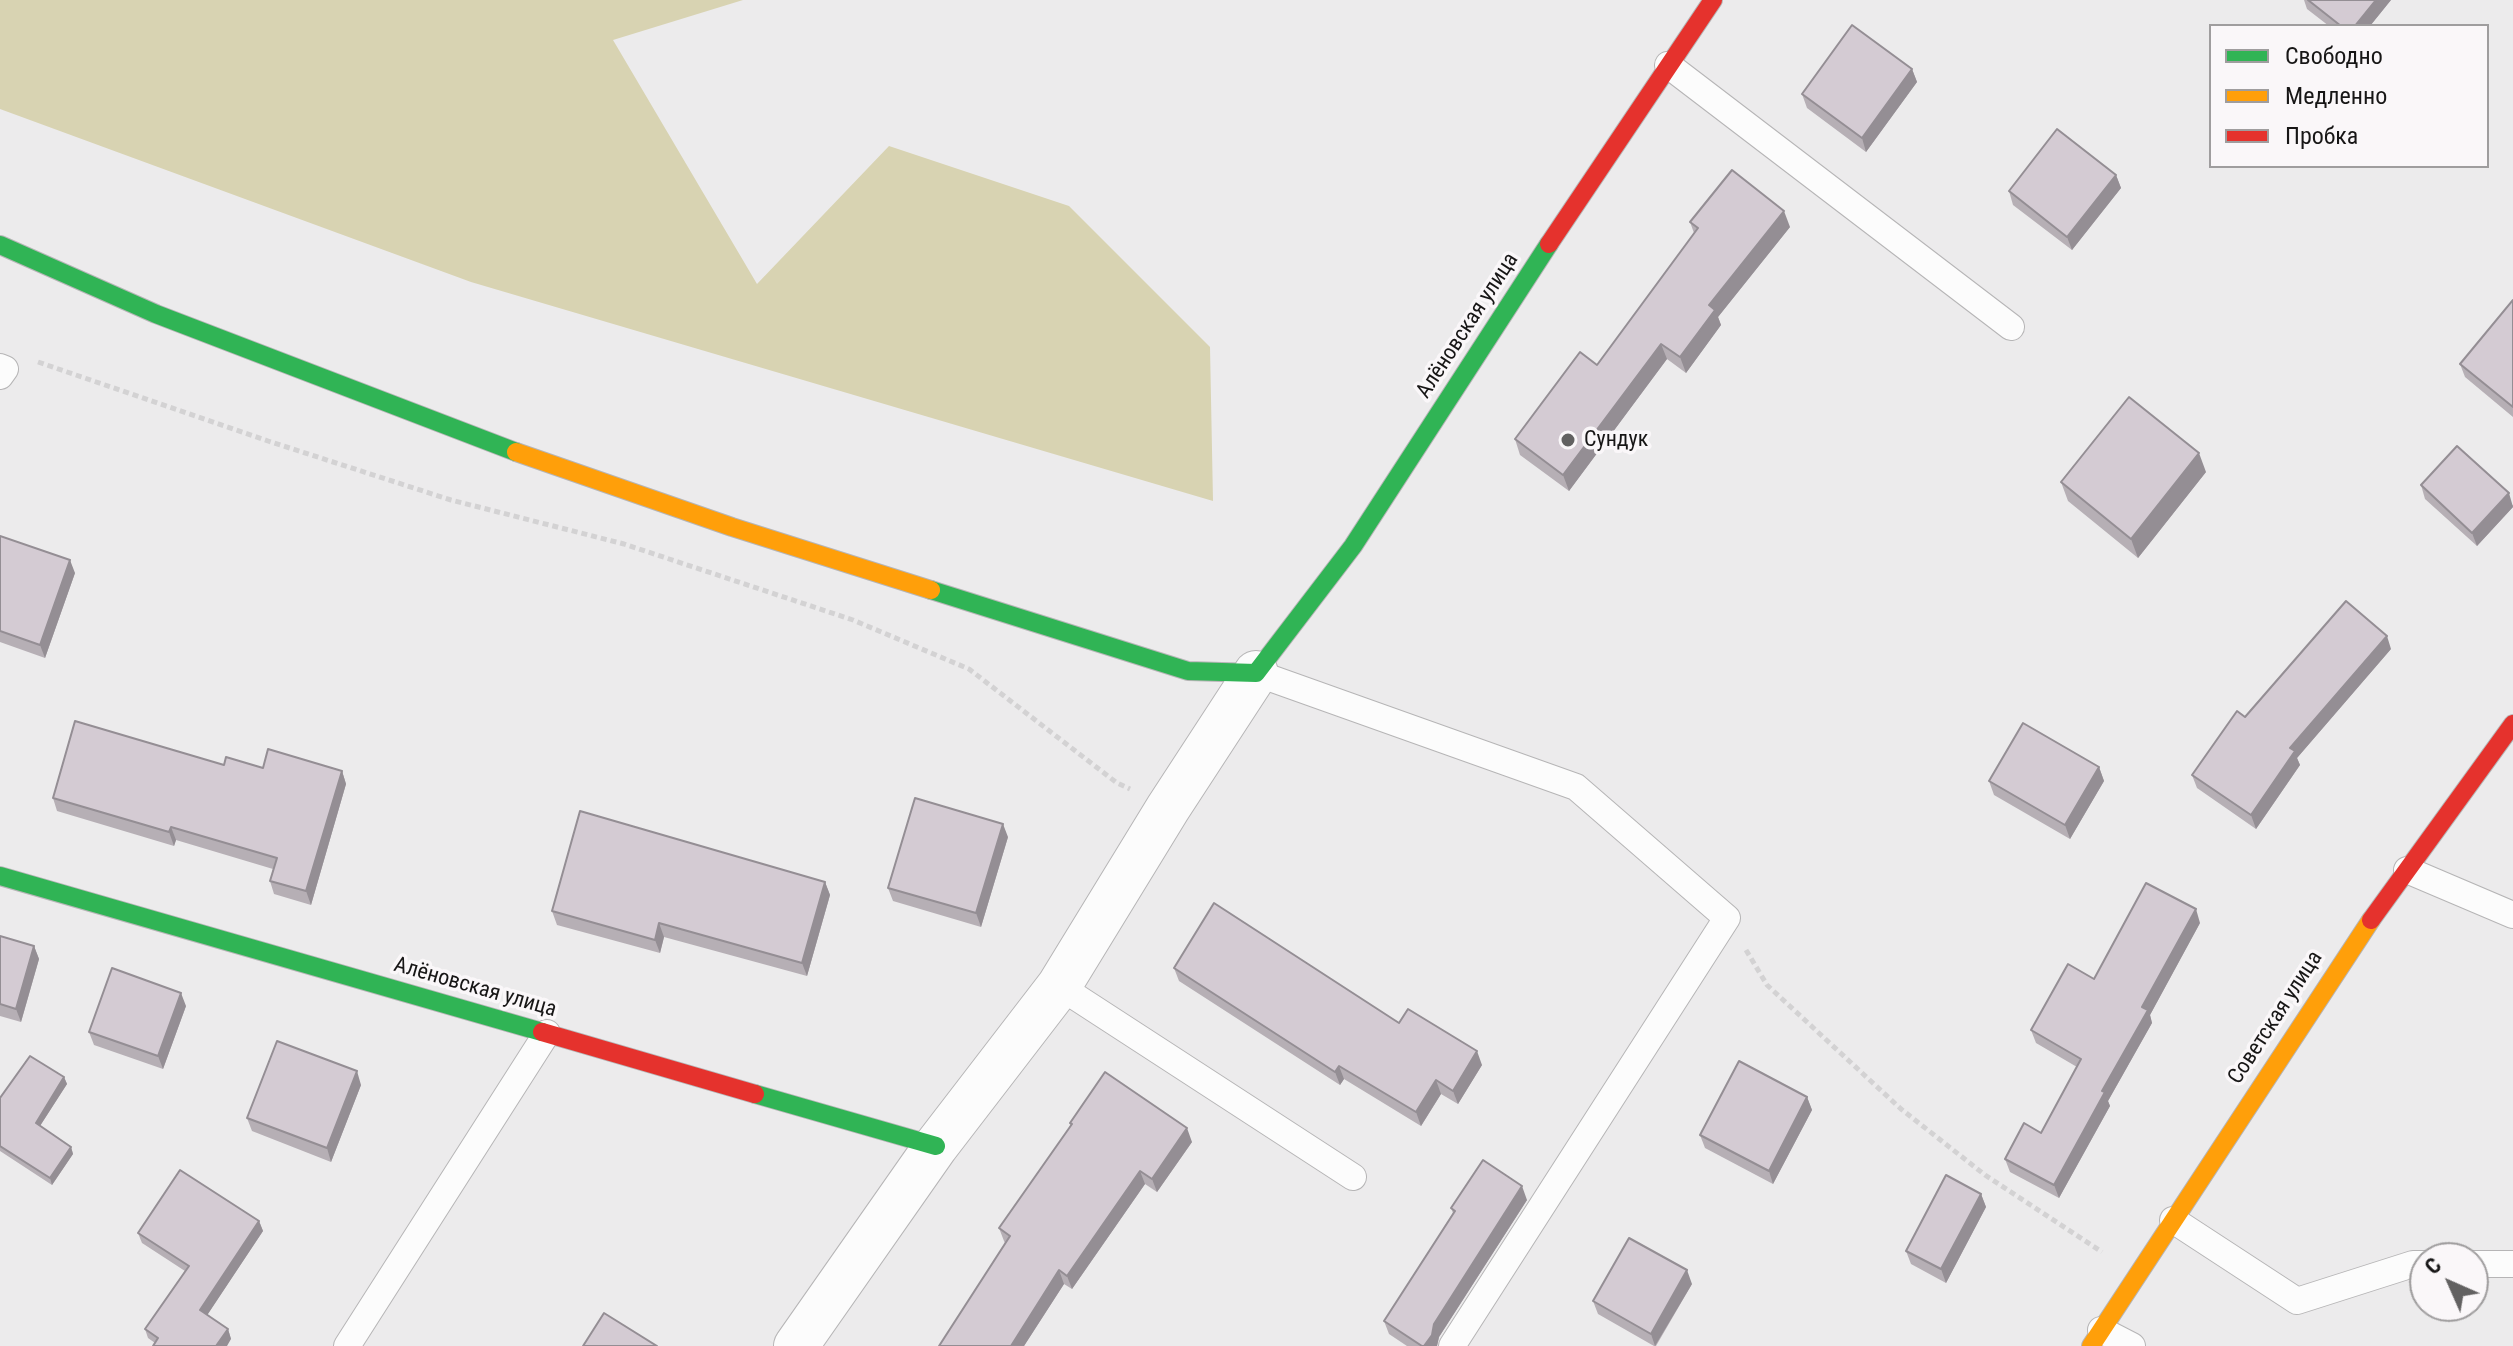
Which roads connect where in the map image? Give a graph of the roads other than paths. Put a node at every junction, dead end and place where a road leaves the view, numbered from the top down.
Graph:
1 (1713, 0) edge
2 (1668, 65) junction
3 (0, 245) edge
4 (2011, 327) dead end
5 (0, 367) edge
6 (0, 376) edge
7 (1256, 673) junction
8 (2513, 724) edge
9 (2407, 870) junction
10 (0, 876) edge
11 (2513, 915) edge
12 (1059, 986) junction
13 (547, 1033) junction
14 (936, 1146) junction
15 (1353, 1177) dead end
16 (2173, 1220) junction
17 (2489, 1264) edge
18 (2513, 1264) edge
19 (2409, 1265) edge
20 (2096, 1338) edge
21 (347, 1346) edge
22 (796, 1346) edge
23 (1452, 1346) edge
24 (2132, 1346) edge

1 - 2 street, Алёновская улица
2 - 4 lane
2 - 7 street, Алёновская улица
3 - 7 street
5 - 6 lane
7 - 12 street
7 - 23 lane
8 - 9 street, Советская улица
9 - 11 lane
9 - 16 street, Советская улица
10 - 13 street, Алёновская улица
12 - 14 street
12 - 15 lane
13 - 14 street, Алёновская улица
13 - 21 lane
14 - 22 street
16 - 19 lane
16 - 20 street, Советская улица
17 - 18 lane
20 - 24 lane

